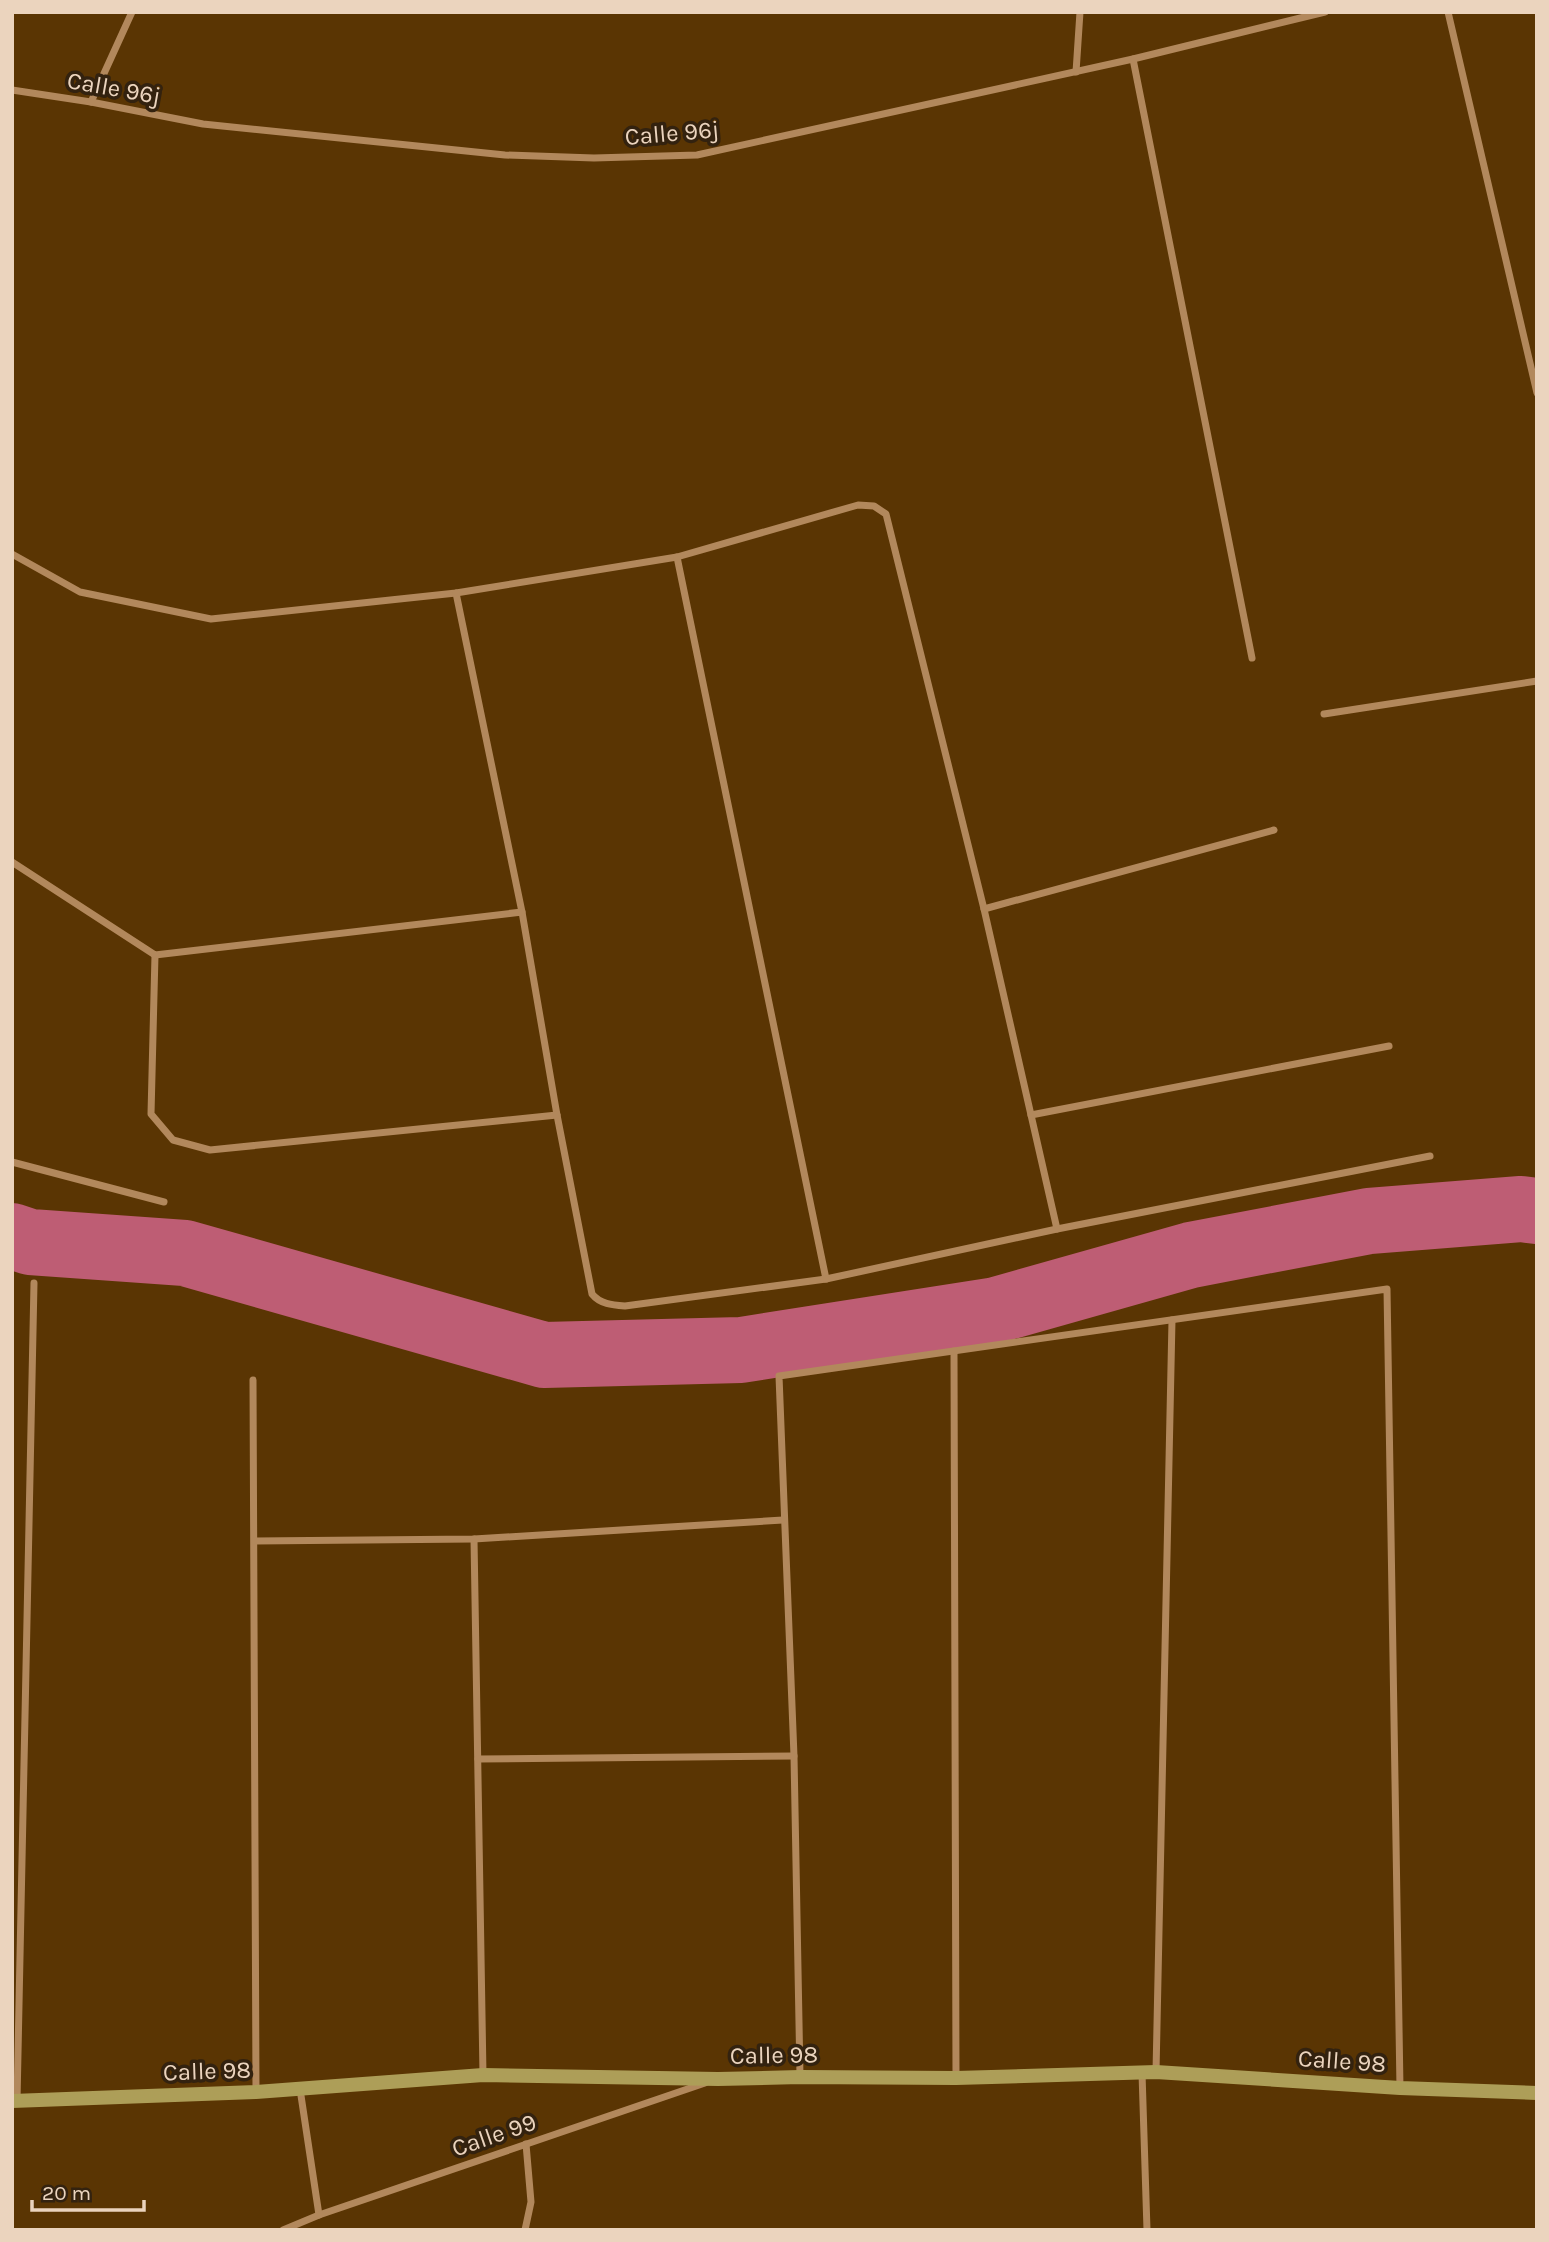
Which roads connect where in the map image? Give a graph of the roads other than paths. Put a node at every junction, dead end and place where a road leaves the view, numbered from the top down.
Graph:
1 (132, 12) edge
2 (1080, 12) edge
3 (1325, 12) edge
4 (1448, 12) edge
5 (1133, 59) junction
6 (1076, 72) junction
7 (12, 90) edge
8 (92, 102) junction
9 (1537, 393) edge
10 (12, 554) edge
11 (677, 558) junction
12 (456, 593) junction
13 (1252, 658) dead end
14 (1537, 681) edge
15 (1324, 714) dead end
16 (1275, 830) dead end
17 (12, 862) edge
18 (985, 909) junction
19 (522, 912) junction
20 (155, 955) junction
21 (1389, 1046) dead end
22 (557, 1115) junction
23 (1031, 1115) junction
24 (1430, 1156) dead end
25 (12, 1163) edge
26 (164, 1202) dead end
27 (1057, 1229) junction
28 (826, 1279) junction
29 (34, 1283) dead end
30 (1172, 1320) junction
31 (954, 1351) junction
32 (253, 1380) dead end
33 (783, 1520) junction
34 (474, 1539) junction
35 (255, 1541) junction
36 (794, 1756) junction
37 (478, 1759) junction
38 (1149, 2072) junction
39 (483, 2075) junction
40 (800, 2077) junction
41 (956, 2078) junction
42 (718, 2079) junction
43 (1400, 2088) junction
44 (300, 2089) junction
45 (256, 2092) junction
46 (1537, 2093) edge
47 (15, 2101) edge
48 (526, 2144) junction
49 (319, 2215) junction
50 (283, 2230) edge
51 (525, 2230) edge
52 (1147, 2230) edge

1 - 8 street
2 - 6 street
3 - 5 street, Calle 96j
4 - 9 street
5 - 6 street, Calle 96j
5 - 13 street
6 - 8 street, Calle 96j
7 - 8 street, Calle 96j
10 - 12 street
11 - 12 street
11 - 18 street
11 - 28 street
12 - 19 street
14 - 15 street
16 - 18 street
17 - 20 street
18 - 23 street
19 - 20 street
19 - 22 street
20 - 22 street
21 - 23 street
22 - 28 street
23 - 27 street
24 - 27 street
25 - 26 street
27 - 28 street
29 - 47 street
30 - 31 street
30 - 38 street
30 - 43 street
31 - 33 street
31 - 41 street
32 - 35 street
33 - 34 street
33 - 36 street
34 - 35 street
34 - 37 street
35 - 45 street
36 - 37 street
36 - 40 street
37 - 39 street
38 - 41 street, Calle 98
38 - 43 street, Calle 98
38 - 52 street
39 - 42 street, Calle 98
39 - 44 street, Calle 98
40 - 41 street, Calle 98
40 - 42 street, Calle 98
42 - 48 street, Calle 99
43 - 46 street, Calle 98
44 - 45 street, Calle 98
44 - 49 street
45 - 47 street, Calle 98
48 - 49 street, Calle 99
48 - 51 street
49 - 50 street, Calle 99

